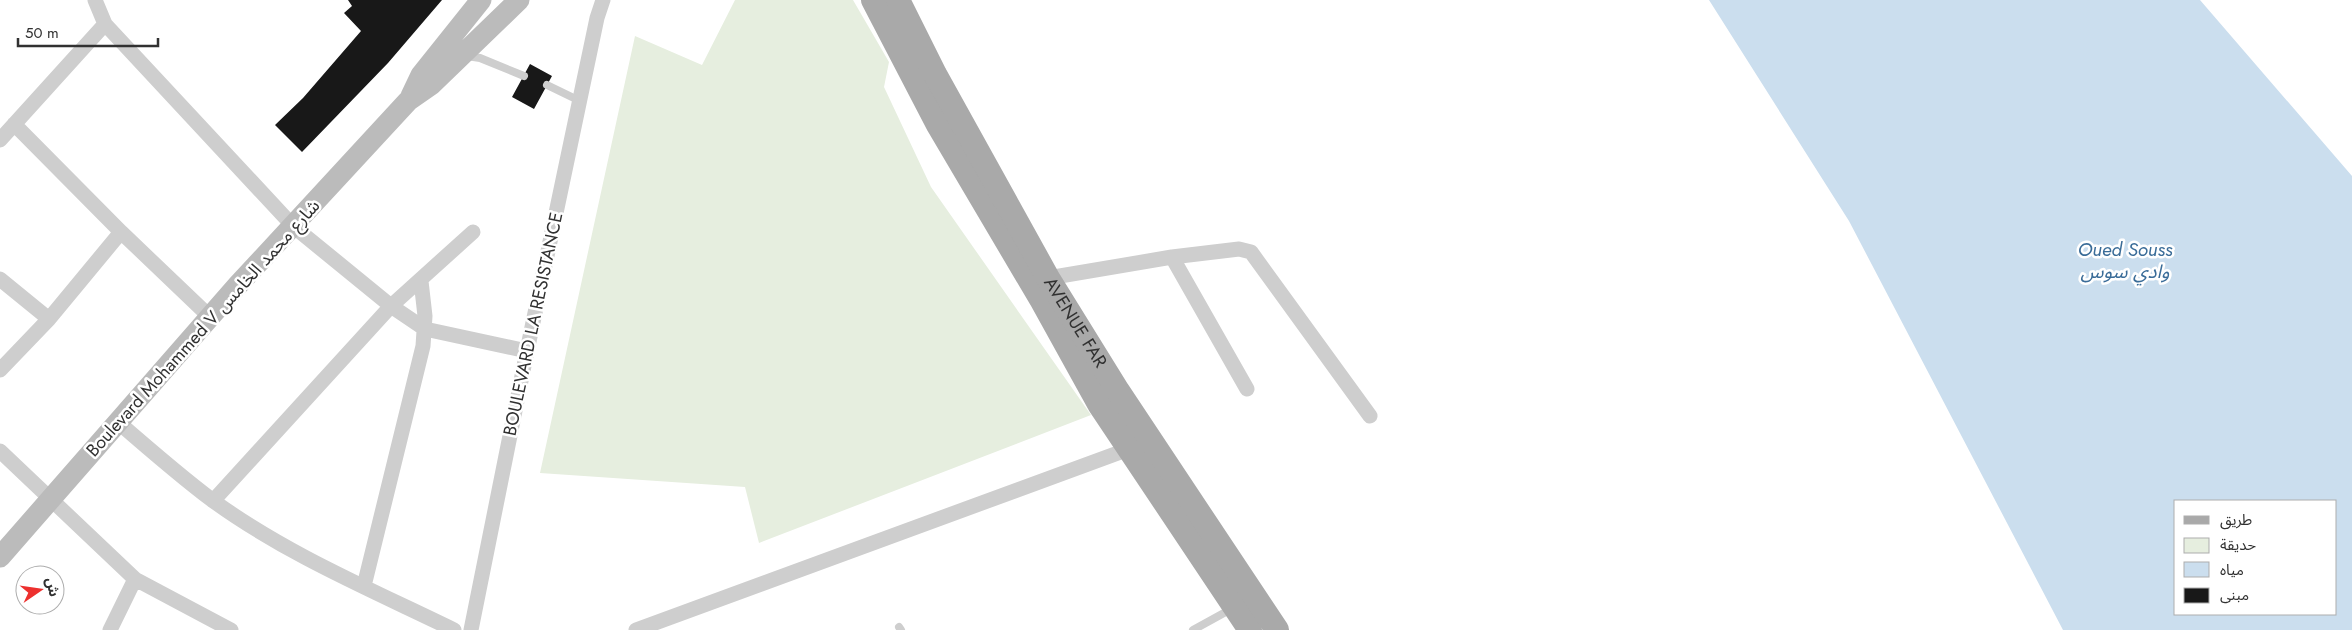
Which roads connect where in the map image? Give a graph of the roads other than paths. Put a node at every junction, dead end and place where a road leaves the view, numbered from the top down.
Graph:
1 (96, 0) edge
2 (481, 0) edge
3 (519, 0) edge
4 (594, 0) edge
5 (603, 0) edge
6 (873, 0) edge
7 (898, 0) edge
8 (597, 18) junction
9 (105, 24) junction
10 (461, 56) junction
11 (524, 76) dead end
12 (547, 85) dead end
13 (408, 101) junction
14 (580, 101) junction
15 (5, 133) edge
16 (293, 226) junction
17 (121, 232) junction
18 (473, 232) dead end
19 (1172, 257) junction
20 (1048, 278) junction
21 (0, 280) edge
22 (421, 281) junction
23 (391, 306) junction
24 (210, 317) junction
25 (49, 319) junction
26 (425, 329) junction
27 (527, 351) junction
28 (0, 370) edge
29 (1247, 389) dead end
30 (1370, 416) dead end
31 (118, 422) junction
32 (1153, 441) junction
33 (1129, 449) junction
34 (0, 451) edge
35 (50, 500) junction
36 (213, 501) junction
37 (3, 547) edge
38 (136, 579) junction
39 (364, 586) junction
40 (1234, 607) junction
41 (110, 630) edge
42 (231, 630) edge
43 (454, 630) edge
44 (472, 630) edge
45 (636, 630) edge
46 (1193, 630) edge
47 (1250, 630) edge
48 (1277, 630) edge

1 - 9 street
2 - 13 main road, Boulevard Mohammed V شارع محمد الخامس
3 - 10 main road, Boulevard Mohammed V شارع محمد الخامس
4 - 8 street, BOULEVARD LA RESISTANCE
5 - 8 street, BOULEVARD LA RESISTANCE
6 - 33 main road, AVENUE FAR
7 - 20 main road, AVENUE FAR
8 - 14 street, BOULEVARD LA RESISTANCE
9 - 15 street
9 - 16 street
10 - 11 lane
10 - 13 main road, Boulevard Mohammed V شارع محمد الخامس
12 - 14 lane
13 - 16 main road, Boulevard Mohammed V شارع محمد الخامس
14 - 27 street, BOULEVARD LA RESISTANCE
15 - 17 street
16 - 23 street
16 - 24 main road, Boulevard Mohammed V شارع محمد الخامس
17 - 24 street
17 - 25 street
18 - 22 street
19 - 20 street
19 - 29 street
19 - 30 street
20 - 32 main road, AVENUE FAR
21 - 25 street
22 - 23 street
22 - 26 street
23 - 26 street
23 - 36 street
24 - 31 main road, Boulevard Mohammed V شارع محمد الخامس
25 - 28 street
26 - 27 street
26 - 39 street
27 - 44 street, BOULEVARD LA RESISTANCE
31 - 35 main road, Boulevard Mohammed V شارع محمد الخامس
31 - 36 street
32 - 33 street
32 - 48 main road, AVENUE FAR
33 - 40 main road, AVENUE FAR
33 - 45 street
34 - 35 street
35 - 37 main road, Boulevard Mohammed V شارع محمد الخامس
35 - 38 street
36 - 39 street
38 - 41 street
38 - 42 street
39 - 43 street
40 - 46 lane
40 - 47 main road, AVENUE FAR

